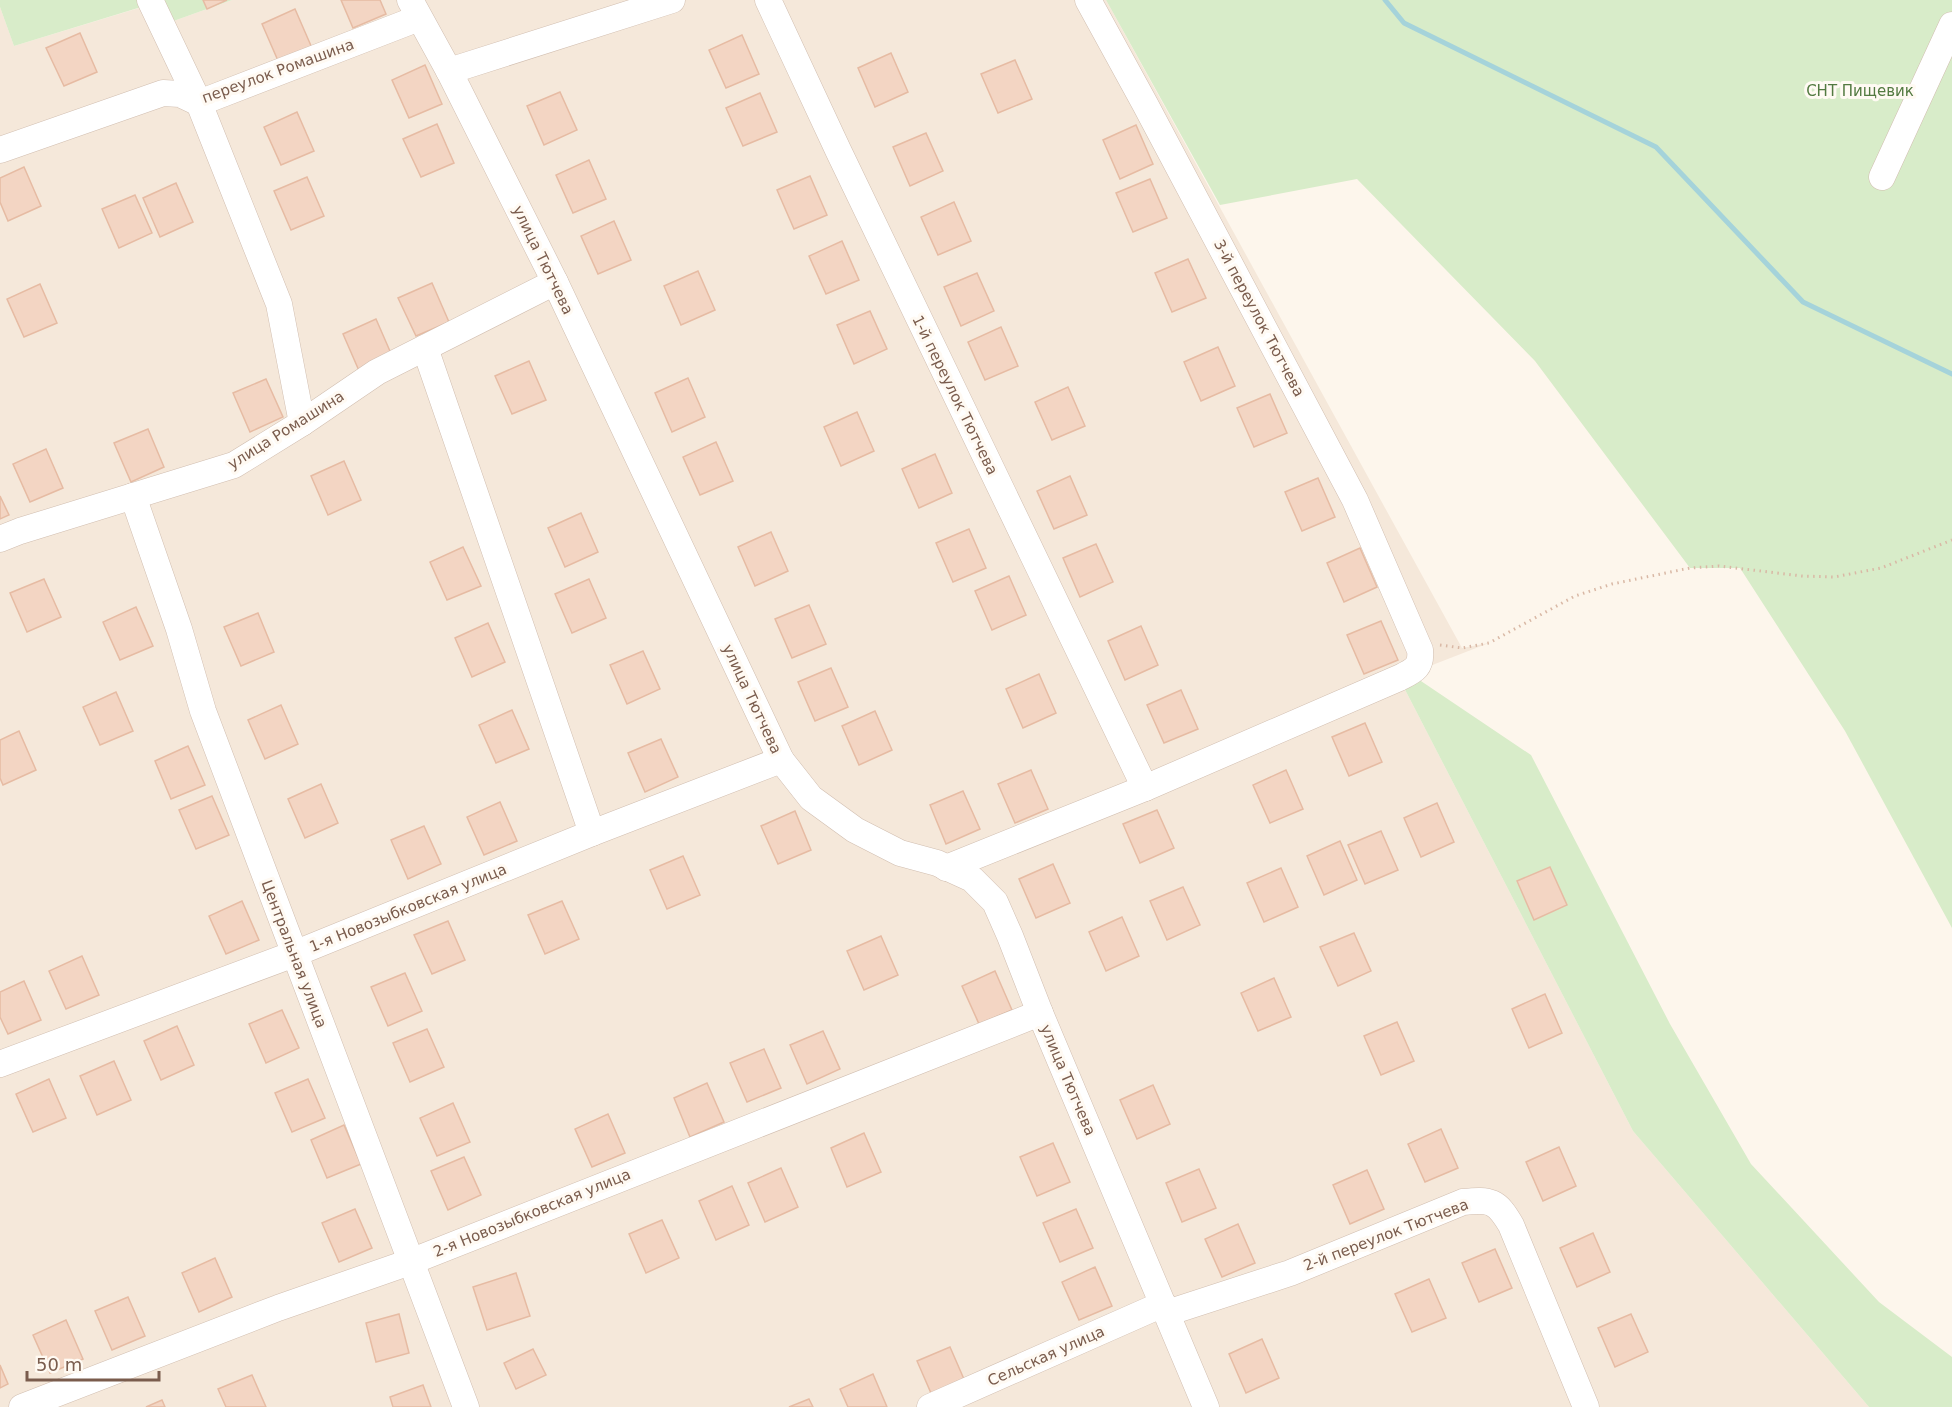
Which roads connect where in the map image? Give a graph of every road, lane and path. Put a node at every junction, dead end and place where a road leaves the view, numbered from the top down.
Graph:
1 (150, 0) edge
2 (672, 0) edge
3 (768, 0) edge
4 (1088, 0) edge
5 (414, 9) edge
6 (1952, 25) edge
7 (449, 71) junction
8 (199, 103) junction
9 (0, 150) edge
10 (1882, 177) dead end
11 (555, 282) junction
12 (425, 348) junction
13 (302, 423) junction
14 (133, 496) junction
15 (0, 538) edge
16 (1952, 540) edge
17 (1417, 642) junction
18 (781, 760) junction
19 (1144, 788) junction
20 (592, 833) junction
21 (946, 867) junction
22 (294, 954) junction
23 (1040, 1013) junction
24 (0, 1064) edge
25 (410, 1262) junction
26 (1165, 1309) junction
27 (22, 1407) edge
28 (466, 1407) edge
29 (930, 1407) edge
30 (1206, 1407) edge
31 (1586, 1407) edge

1 - 8 street
2 - 7 street
3 - 19 street, 1-й переулок Тютчева
4 - 17 street, 3-й переулок Тютчева
5 - 7 street, улица Тютчева
5 - 8 street, переулок Ромашина
6 - 10 street
7 - 11 street, улица Тютчева
8 - 9 street, переулок Ромашина
8 - 13 street
11 - 12 street, улица Ромашина
11 - 18 street, улица Тютчева
12 - 13 street, улица Ромашина
12 - 20 street
13 - 14 street, улица Ромашина
14 - 15 street, улица Ромашина
14 - 22 street, Центральная улица
16 - 17 path
17 - 19 street
18 - 20 street, 1-я Новозыбковская улица
18 - 21 street, улица Тютчева
19 - 21 street
20 - 22 street, 1-я Новозыбковская улица
21 - 23 street, улица Тютчева
22 - 24 street, 1-я Новозыбковская улица
22 - 25 street, Центральная улица
23 - 25 street, 2-я Новозыбковская улица
23 - 26 street, улица Тютчева
25 - 27 street, 2-я Новозыбковская улица
25 - 28 street, Центральная улица
26 - 29 street, Сельская улица
26 - 30 street, улица Тютчева
26 - 31 street, 2-й переулок Тютчева

